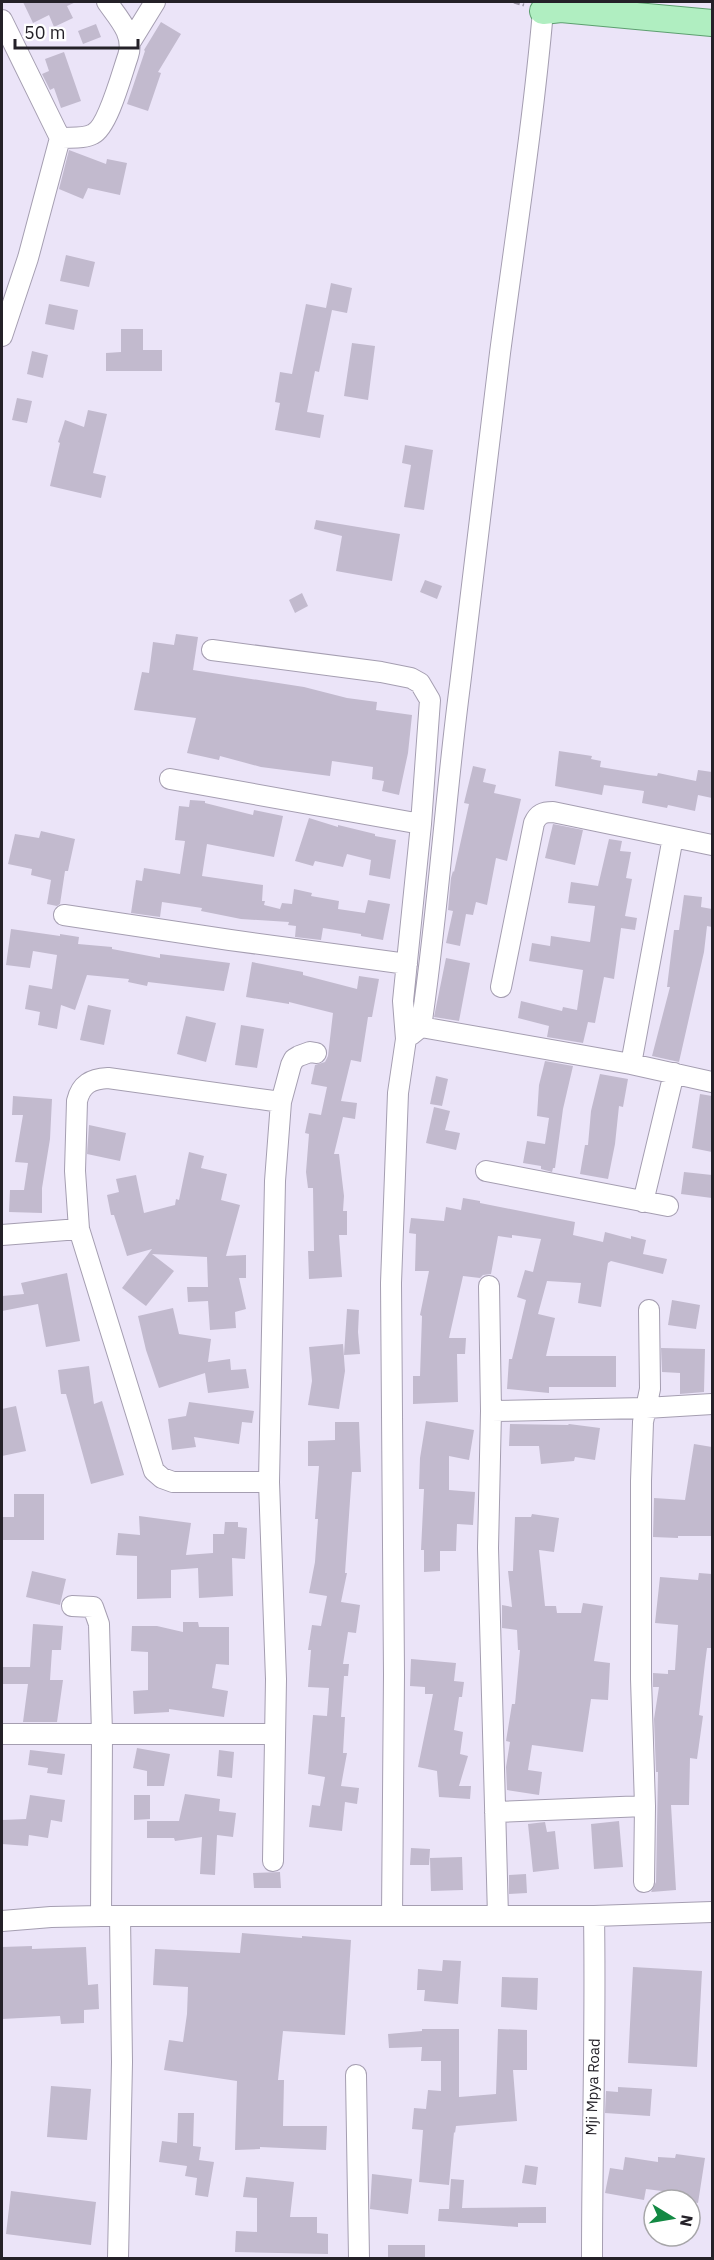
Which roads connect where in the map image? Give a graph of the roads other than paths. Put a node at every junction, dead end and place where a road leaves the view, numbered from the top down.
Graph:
1 (107, 2) edge
2 (155, 2) edge
3 (543, 11) joint
4 (2, 20) edge
5 (712, 23) edge
6 (131, 41) junction
7 (60, 138) junction
8 (2, 336) edge
9 (212, 650) dead end
10 (170, 779) dead end
11 (421, 824) junction
12 (673, 837) junction
13 (712, 845) edge
14 (64, 915) dead end
15 (406, 964) junction
16 (501, 987) dead end
17 (413, 1033) junction
18 (316, 1053) dead end
19 (631, 1064) junction
20 (674, 1074) junction
21 (712, 1082) edge
22 (281, 1102) junction
23 (486, 1171) dead end
24 (643, 1202) junction
25 (668, 1206) dead end
26 (79, 1229) junction
27 (2, 1235) edge
28 (489, 1286) dead end
29 (649, 1310) dead end
30 (712, 1404) edge
31 (646, 1408) junction
32 (491, 1411) junction
33 (269, 1482) junction
34 (72, 1605) dead end
35 (2, 1734) edge
36 (102, 1734) junction
37 (274, 1734) junction
38 (645, 1806) junction
39 (495, 1812) junction
40 (273, 1861) dead end
41 (644, 1882) dead end
42 (712, 1912) edge
43 (111, 1916) junction
44 (392, 1916) junction
45 (498, 1916) junction
46 (594, 1916) junction
47 (2, 1921) edge
48 (356, 2075) dead end
49 (118, 2259) edge
50 (359, 2259) edge
51 (592, 2259) edge

1 - 6 street
2 - 6 street
3 - 5 main road
3 - 17 street
4 - 7 street
6 - 7 street
7 - 8 street
9 - 11 street
10 - 11 street
11 - 15 street
12 - 13 street
12 - 16 street
12 - 19 street
14 - 15 street
15 - 17 street
17 - 19 street
17 - 44 street
18 - 22 street
19 - 20 street
20 - 21 street
20 - 24 street
22 - 26 street
22 - 33 street
23 - 24 street
24 - 25 street
26 - 27 street
26 - 33 street
28 - 32 street
29 - 31 street
30 - 31 street
31 - 32 street
31 - 38 street
32 - 39 street
33 - 37 street
34 - 36 street
35 - 36 street
36 - 37 street
36 - 43 street
37 - 40 street
38 - 39 street
38 - 41 street
39 - 45 street
42 - 46 street
43 - 44 street
43 - 47 street
43 - 49 street
44 - 45 street
45 - 46 street
46 - 51 street, Mji Mpya Road
48 - 50 street

